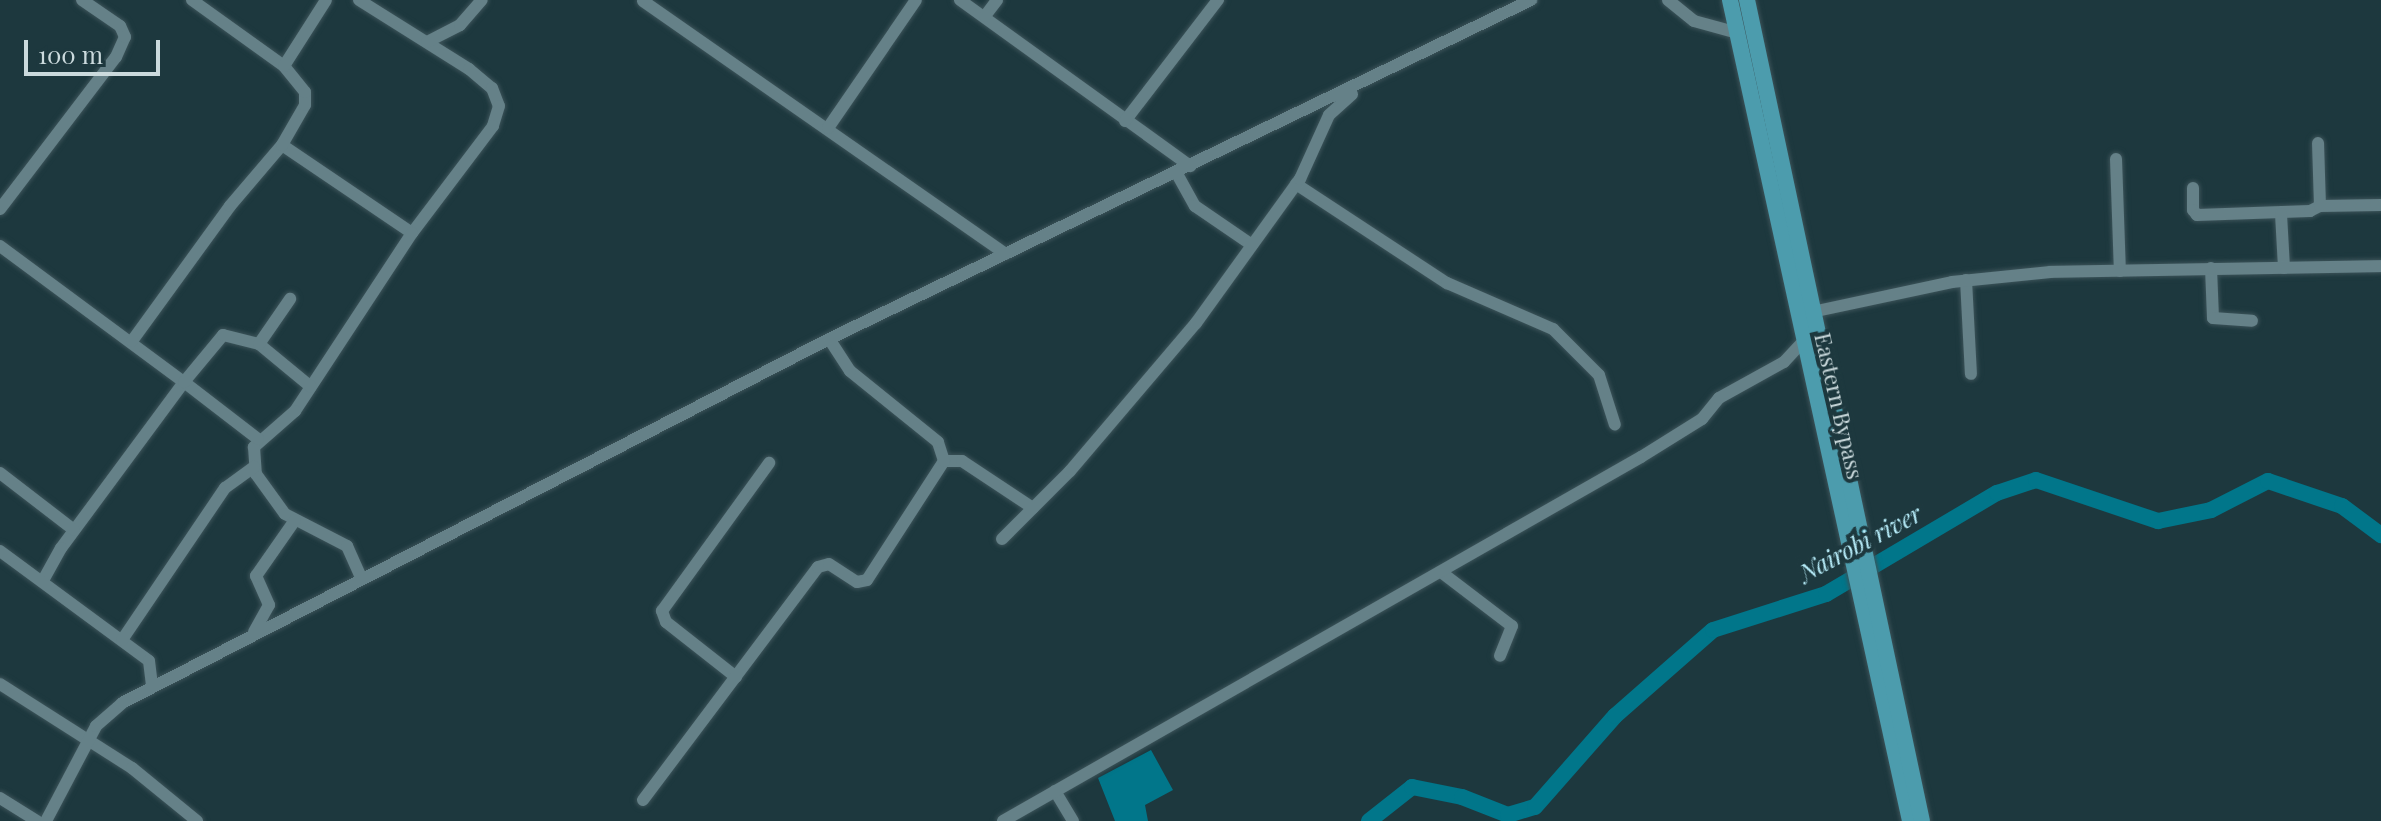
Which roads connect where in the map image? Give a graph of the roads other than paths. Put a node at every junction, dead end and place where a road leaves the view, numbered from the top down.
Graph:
1 (192, 0) edge
2 (326, 0) edge
3 (359, 0) edge
4 (482, 0) edge
5 (916, 0) edge
6 (960, 0) edge
7 (997, 0) edge
8 (1218, 0) edge
9 (1531, 0) edge
10 (1668, 0) edge
11 (1730, 0) edge
12 (1747, 0) edge
13 (85, 1) edge
14 (643, 1) edge
15 (985, 16) junction
16 (1738, 33) junction
17 (427, 42) junction
18 (284, 66) junction
19 (1360, 85) junction
20 (1125, 121) junction
21 (828, 128) junction
22 (2318, 143) dead end
23 (282, 145) junction
24 (2116, 159) dead end
25 (1190, 166) junction
26 (1176, 172) junction
27 (1296, 184) junction
28 (2193, 188) dead end
29 (2381, 205) edge
30 (2320, 206) junction
31 (0, 209) edge
32 (2281, 214) junction
33 (412, 233) junction
34 (1252, 245) junction
35 (0, 246) edge
36 (1005, 254) junction
37 (2381, 266) edge
38 (2211, 268) junction
39 (2284, 268) junction
40 (2120, 271) junction
41 (1966, 280) junction
42 (290, 299) dead end
43 (1812, 312) junction
44 (2252, 321) dead end
45 (829, 339) junction
46 (132, 341) junction
47 (1802, 343) junction
48 (259, 344) junction
49 (1971, 374) dead end
50 (184, 382) junction
51 (311, 387) junction
52 (1615, 425) dead end
53 (258, 439) junction
54 (944, 461) junction
55 (769, 463) dead end
56 (254, 467) junction
57 (0, 473) edge
58 (1033, 508) junction
59 (295, 520) junction
60 (74, 530) junction
61 (1854, 538) junction
62 (1002, 539) dead end
63 (0, 551) edge
64 (1441, 572) junction
65 (361, 577) junction
66 (43, 581) junction
67 (1868, 601) junction
68 (254, 633) junction
69 (122, 640) junction
70 (1500, 656) dead end
71 (152, 667) junction
72 (736, 677) junction
73 (167, 679) junction
74 (0, 684) edge
75 (152, 687) junction
76 (88, 740) junction
77 (1055, 791) junction
78 (0, 798) edge
79 (643, 800) dead end
80 (19, 816) edge
81 (37, 821) edge
82 (46, 821) edge
83 (197, 821) edge
84 (1003, 821) edge
85 (1073, 821) edge
86 (1910, 821) edge
87 (1922, 821) edge

1 - 18 street
2 - 18 street
3 - 17 street
4 - 17 street
5 - 21 street
6 - 15 street
7 - 15 street
8 - 20 street
9 - 19 street
10 - 16 street
11 - 16 main road, Eastern Bypass
12 - 43 main road, Eastern Bypass
13 - 31 street
14 - 21 street
15 - 20 street
16 - 47 main road, Eastern Bypass
17 - 33 street
18 - 23 street
19 - 25 street
19 - 27 street
20 - 25 street
21 - 36 street
22 - 30 street
23 - 33 street
23 - 46 street
24 - 40 street
25 - 26 street
26 - 34 street
26 - 36 street
27 - 34 street
27 - 52 street
28 - 32 street
29 - 30 street
30 - 32 street
32 - 39 street
33 - 51 street
34 - 58 street
35 - 46 street
36 - 45 street
37 - 39 street
38 - 39 street
38 - 40 street
38 - 44 street
40 - 41 street
41 - 43 street
41 - 49 street
42 - 48 street
43 - 61 main road, Eastern Bypass
45 - 54 street
45 - 65 street
46 - 50 street
47 - 61 main road, Eastern Bypass
47 - 64 street
48 - 50 street
48 - 51 street
50 - 53 street
50 - 60 street
51 - 53 street
53 - 56 street
54 - 58 street
54 - 72 street
55 - 72 street
56 - 59 street
56 - 69 street
57 - 60 street
58 - 62 street
59 - 65 street
59 - 68 street
60 - 66 street
61 - 67 main road, Eastern Bypass
63 - 66 street
64 - 70 street
64 - 77 street
65 - 68 street
66 - 69 street
67 - 86 main road, Eastern Bypass
67 - 87 main road, Eastern Bypass
68 - 73 street
69 - 71 street
71 - 73 street
71 - 75 street
72 - 79 street
73 - 75 street
74 - 76 street
75 - 76 street
76 - 82 street
76 - 83 street
77 - 84 street
77 - 85 street
78 - 80 street
80 - 81 street

